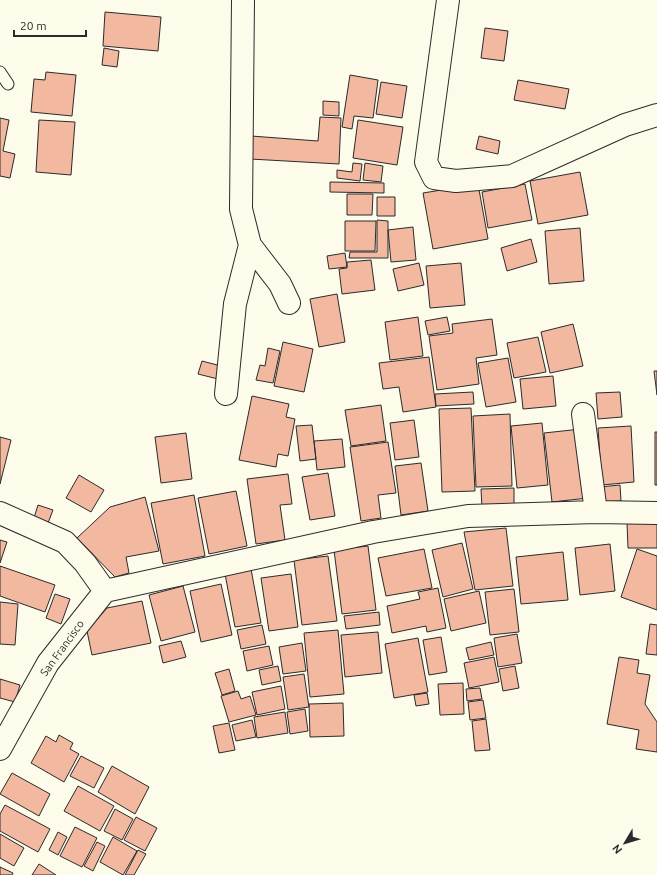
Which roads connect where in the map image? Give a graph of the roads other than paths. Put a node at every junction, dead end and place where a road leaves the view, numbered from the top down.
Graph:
1 (244, 0) edge
2 (448, 0) edge
3 (0, 72) edge
4 (8, 84) dead end
5 (657, 115) edge
6 (250, 245) junction
7 (289, 303) dead end
8 (226, 394) dead end
9 (583, 414) dead end
10 (596, 512) junction
11 (0, 513) edge
12 (657, 513) edge
13 (105, 592) junction
14 (0, 749) edge

1 - 6 street
2 - 5 street
3 - 4 lane
6 - 7 street
6 - 8 street
9 - 10 street
10 - 12 street
10 - 13 street
11 - 13 street
13 - 14 street, San Francisco

